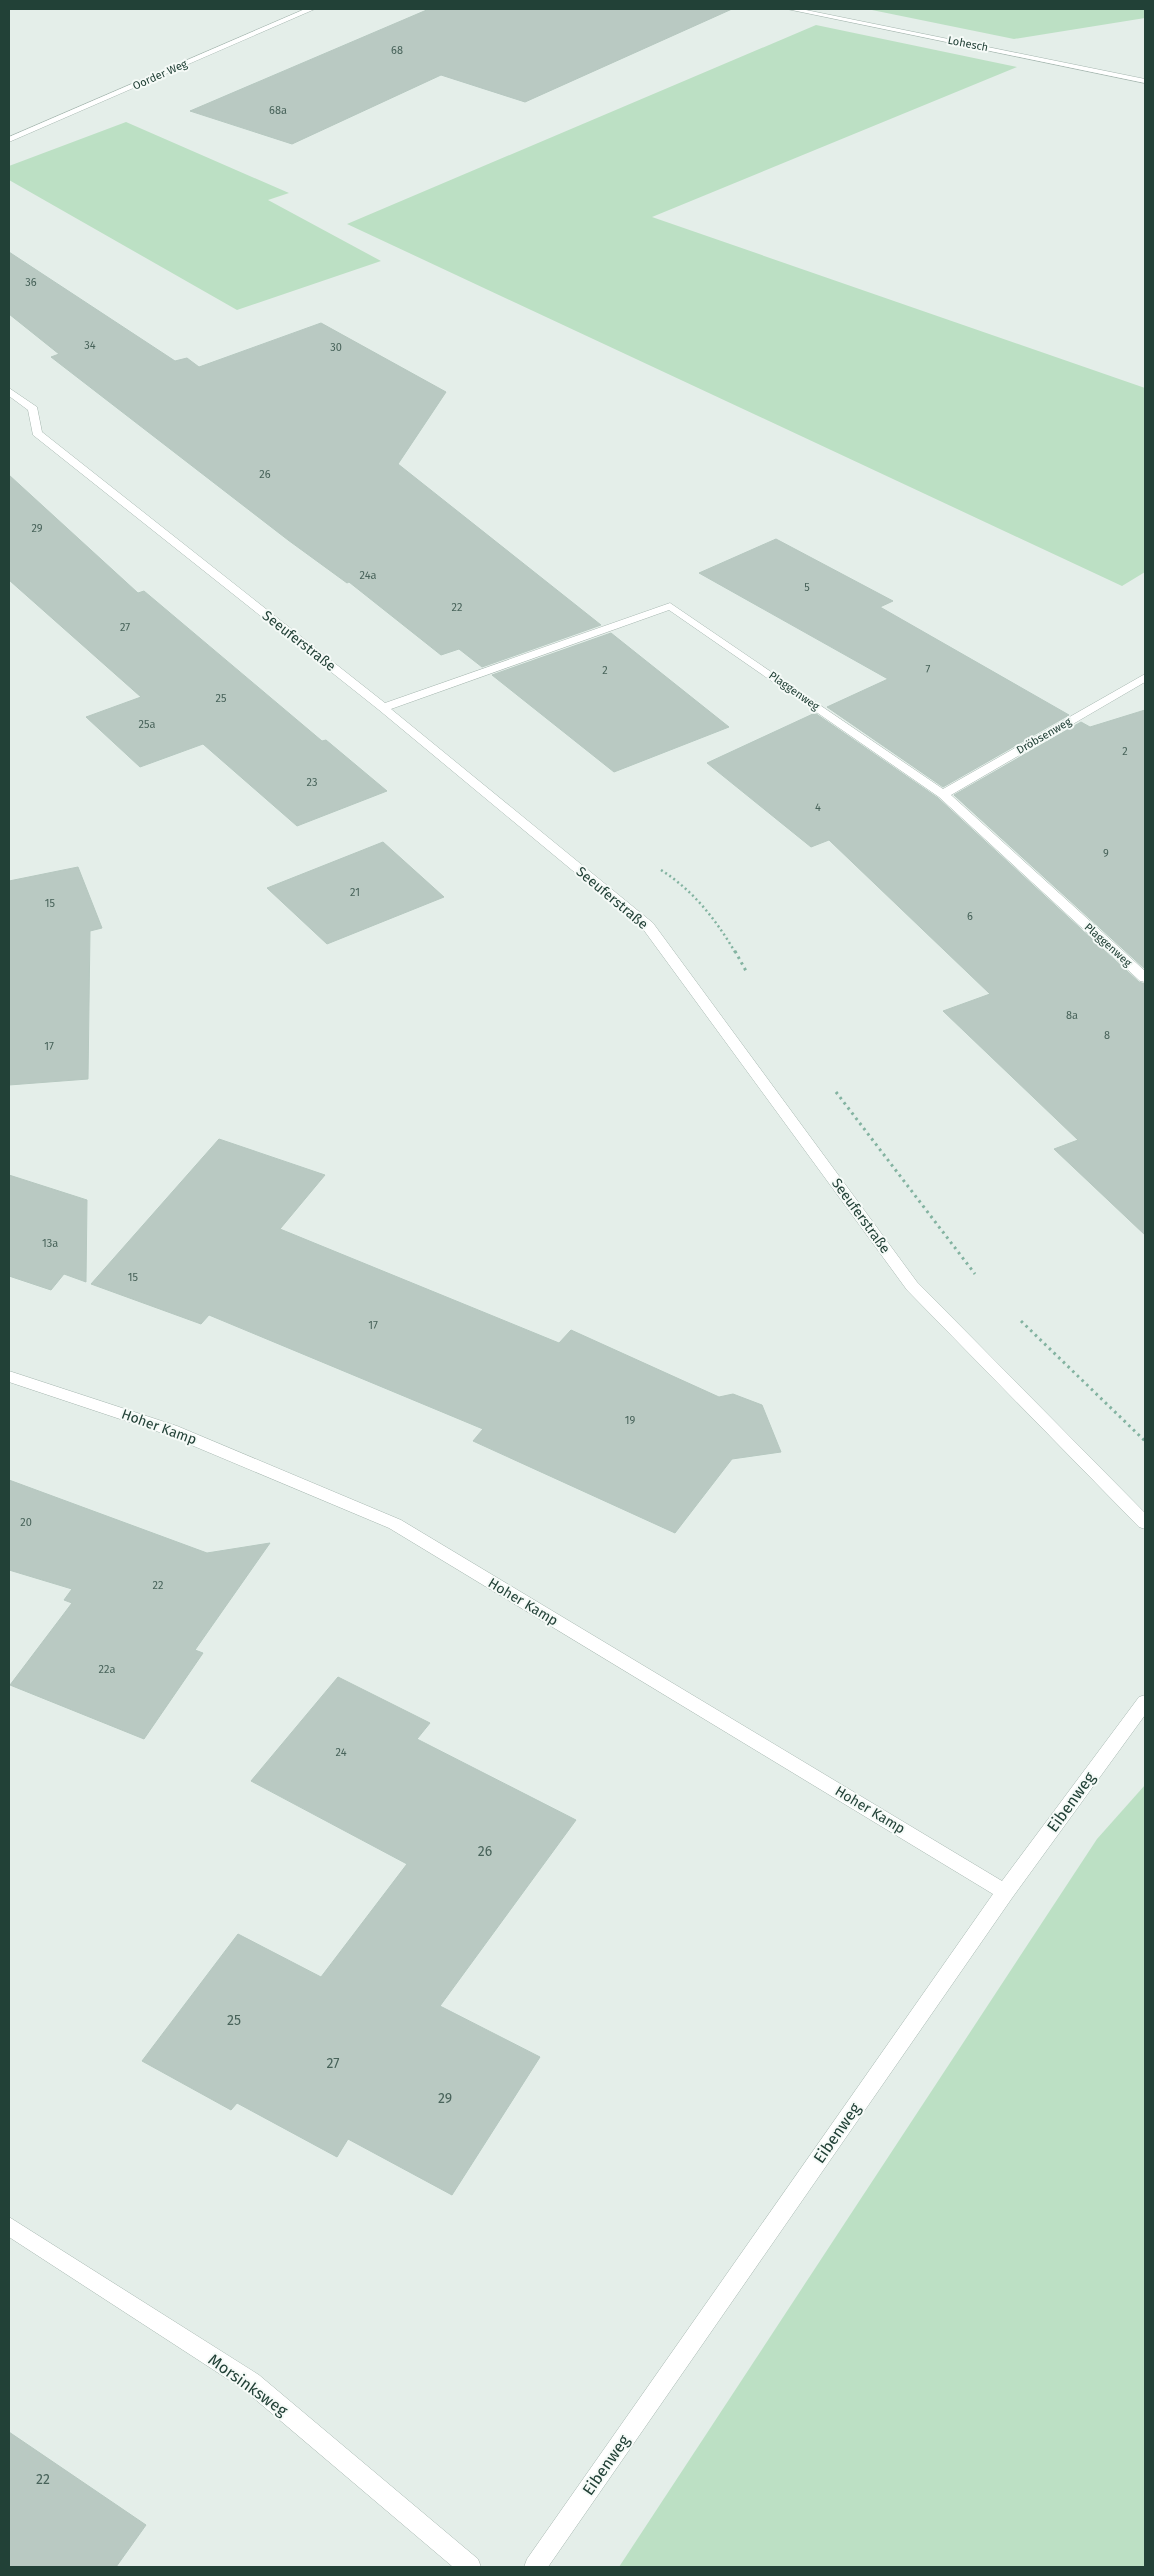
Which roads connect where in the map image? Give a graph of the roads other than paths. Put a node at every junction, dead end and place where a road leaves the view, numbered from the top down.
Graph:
1 (311, 9) edge
2 (790, 9) edge
3 (1145, 81) edge
4 (9, 140) edge
5 (9, 391) edge
6 (1145, 677) edge
7 (383, 708) junction
8 (943, 794) junction
9 (1145, 978) edge
10 (9, 1376) edge
11 (1145, 1523) edge
12 (1145, 1702) edge
13 (1005, 1892) junction
14 (9, 2226) edge
15 (470, 2567) edge
16 (535, 2567) edge

1 - 4 street, Oorder Weg
2 - 3 street, Lohesch
5 - 7 street, Seeuferstraße
6 - 8 street, Dröbsenweg
7 - 8 street, Plaggenweg
7 - 11 street, Seeuferstraße
8 - 9 street, Plaggenweg
10 - 13 street, Hoher Kamp
12 - 13 street, Eibenweg
13 - 16 street, Eibenweg
14 - 15 street, Morsinksweg

